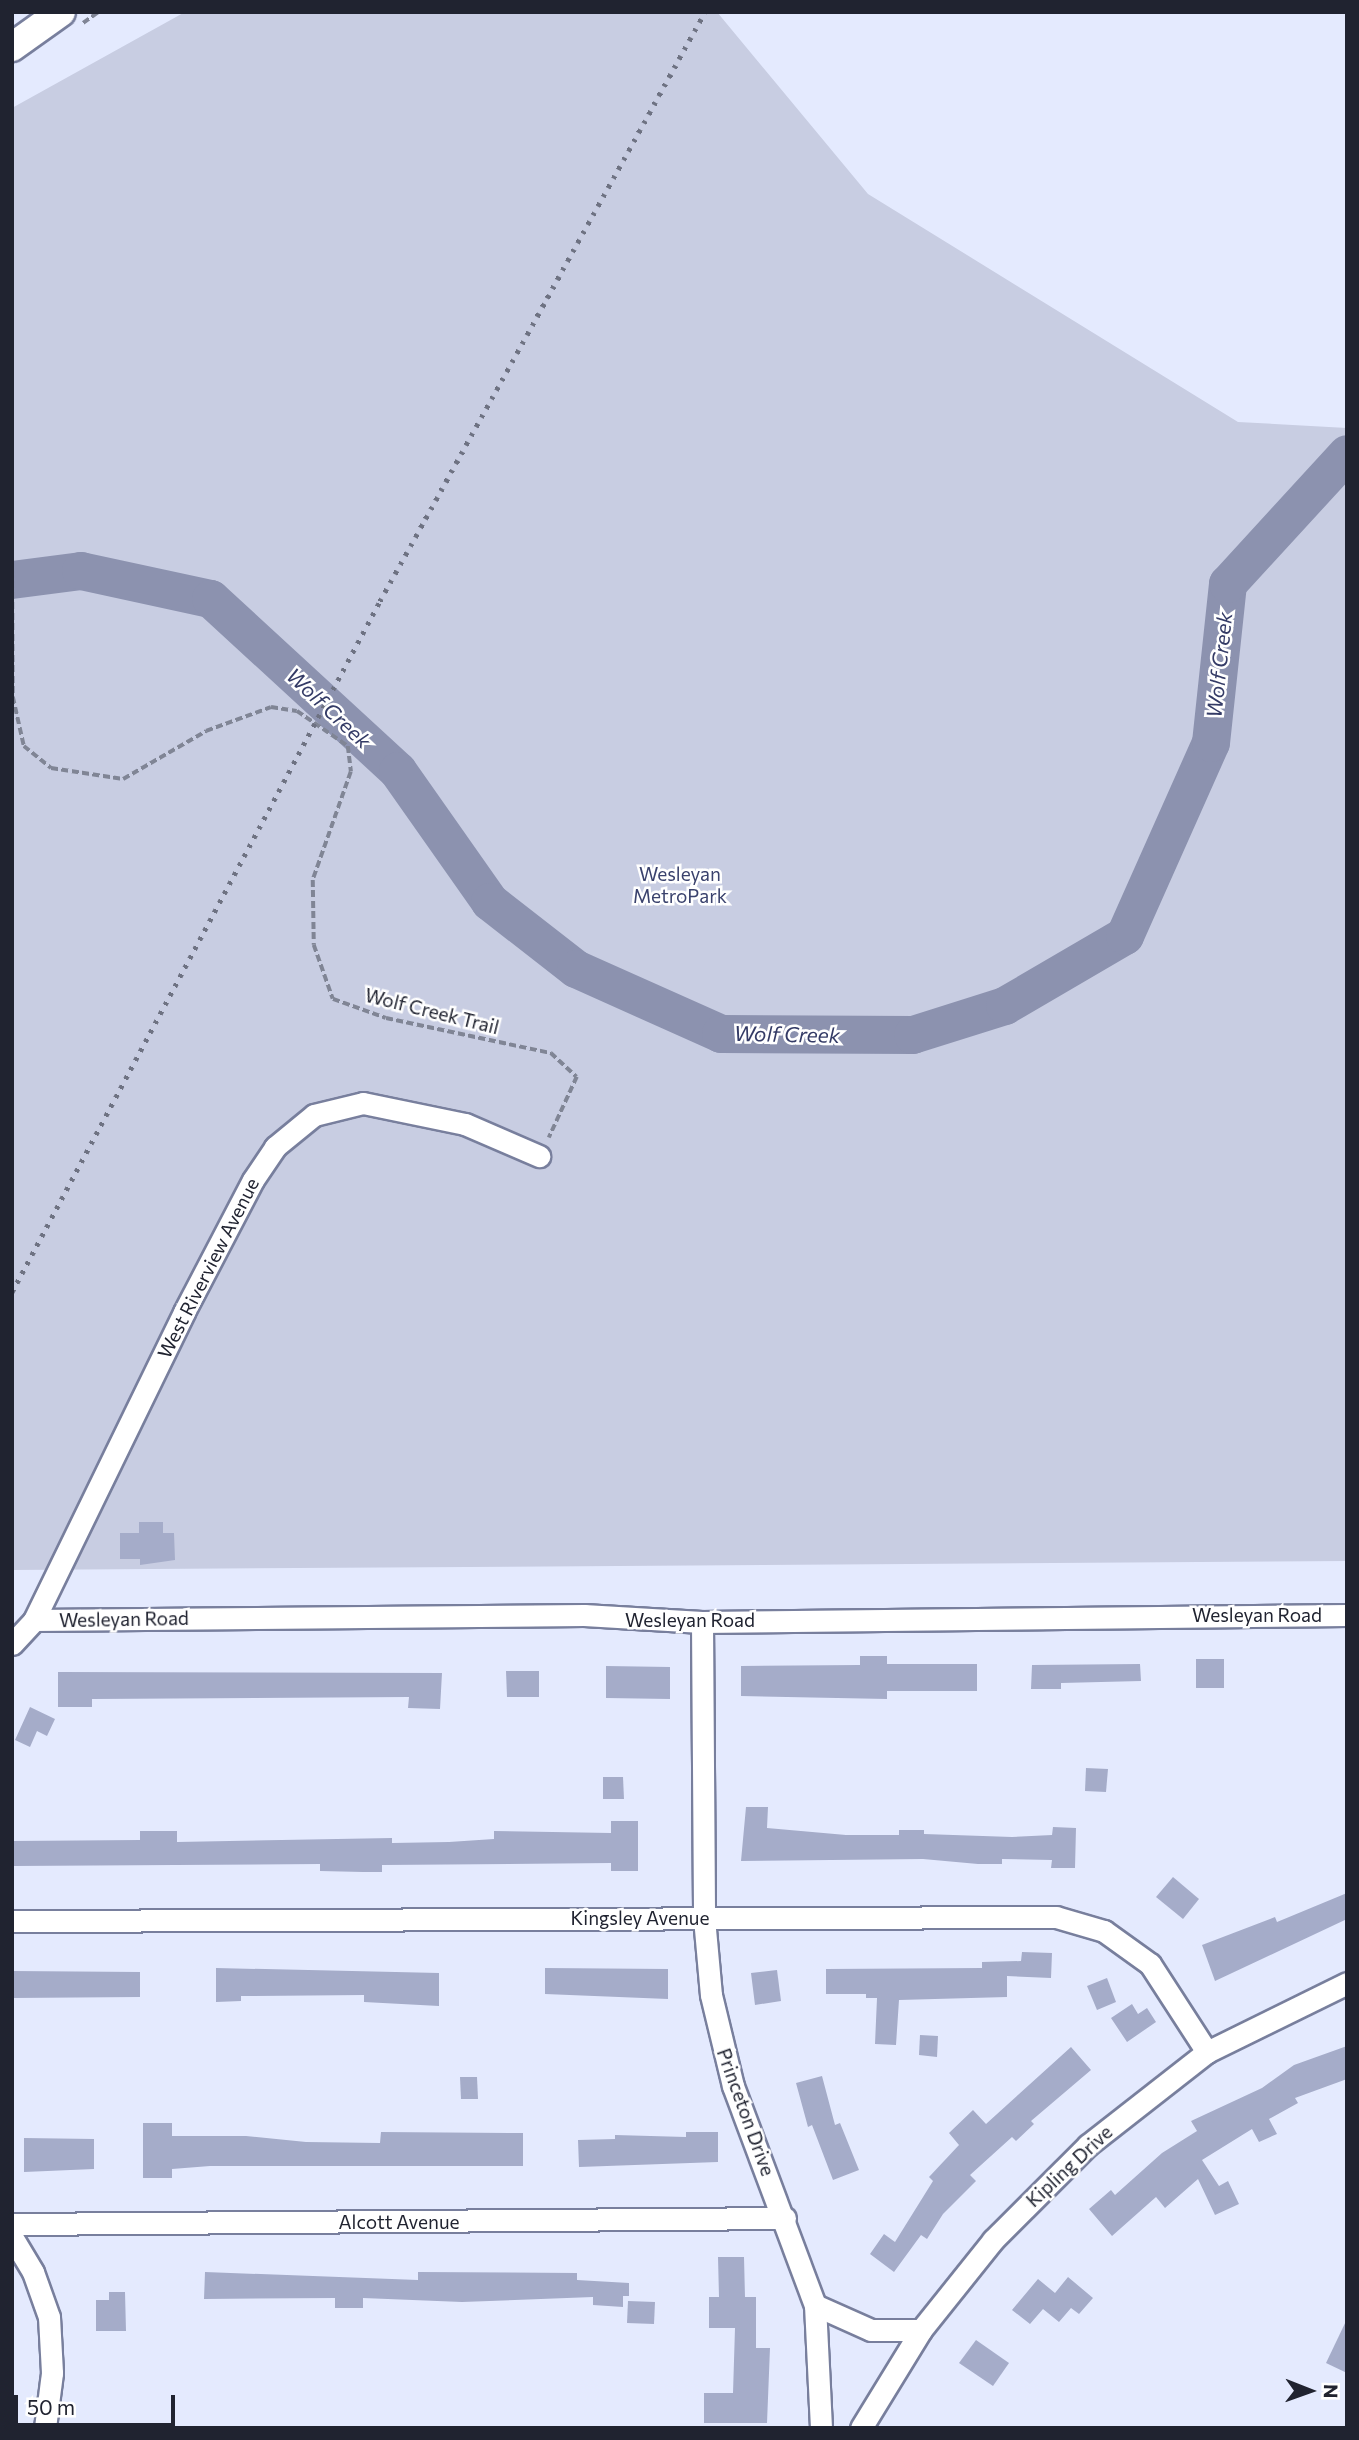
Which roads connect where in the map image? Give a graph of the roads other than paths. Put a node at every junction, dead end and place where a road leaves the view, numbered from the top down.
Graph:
1 (61, 12) edge
2 (12, 47) edge
3 (539, 1156) road end
4 (1347, 1615) edge
5 (34, 1620) junction
6 (702, 1622) junction
7 (12, 1644) edge
8 (704, 1918) junction
9 (12, 1921) edge
10 (1347, 1983) edge
11 (1208, 2052) junction
12 (785, 2218) junction
13 (12, 2224) edge
14 (12, 2236) edge
15 (815, 2305) junction
16 (920, 2330) junction
17 (45, 2428) edge
18 (821, 2428) edge
19 (861, 2428) edge

1 - 2 main road
3 - 5 street, West Riverview Avenue
4 - 6 street, Wesleyan Road
5 - 6 street, Wesleyan Road
5 - 7 street, West Riverview Avenue
6 - 8 street, Princeton Drive
8 - 9 street, Kingsley Avenue
8 - 11 street, Kingsley Avenue
8 - 12 street, Princeton Drive
10 - 11 street, Kipling Drive
11 - 16 street, Kipling Drive
12 - 13 street, Alcott Avenue
12 - 15 street, Princeton Drive
14 - 17 street
15 - 16 street
15 - 18 street, Princeton Drive
16 - 19 street, Kipling Drive

